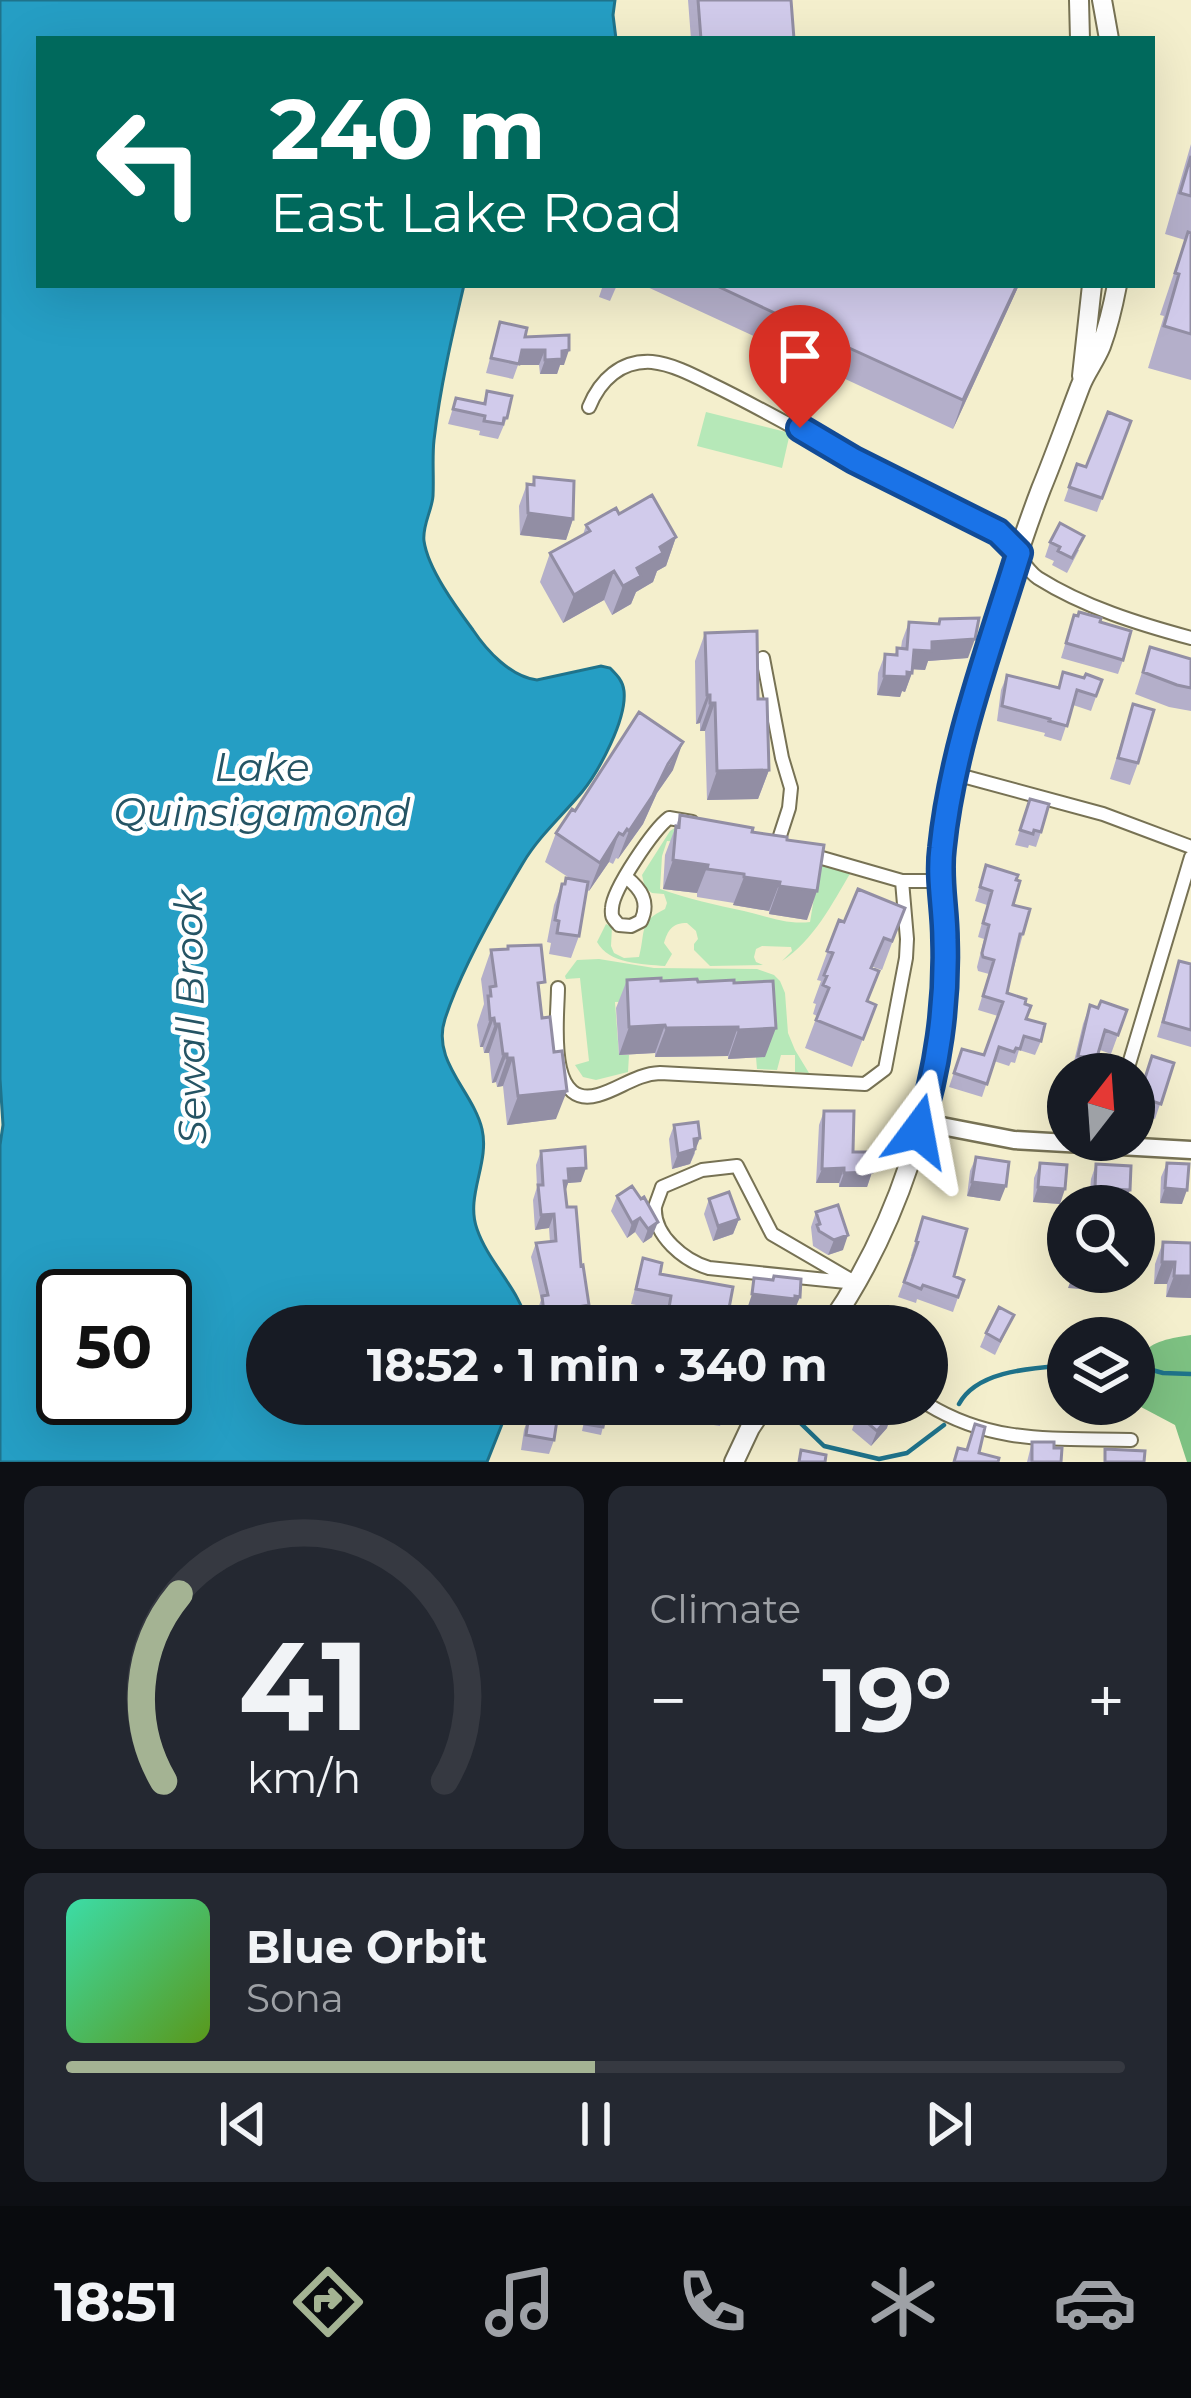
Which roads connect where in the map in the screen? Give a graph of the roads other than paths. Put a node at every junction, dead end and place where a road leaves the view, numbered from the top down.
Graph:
1 (1079, 0) edge
2 (1102, 0) edge
3 (1080, 36) edge
4 (1108, 36) edge
5 (1092, 288) edge
6 (1116, 288) edge
7 (1081, 383) junction
8 (590, 406) dead end
9 (1019, 553) junction
10 (1191, 638) edge
11 (763, 658) edge
12 (956, 774) junction
13 (712, 827) edge
14 (762, 841) edge
15 (777, 844) junction
16 (1191, 847) edge
17 (1191, 857) edge
18 (626, 878) dead end
19 (902, 881) junction
20 (940, 881) junction
21 (558, 988) dead end
22 (1132, 1053) edge
23 (921, 1122) junction
24 (1047, 1141) edge
25 (1155, 1147) edge
26 (1191, 1150) edge
27 (856, 1283) junction
28 (842, 1305) edge
29 (948, 1415) edge
30 (752, 1425) edge
31 (1131, 1440) dead end
32 (734, 1462) edge

1 - 3 main road
2 - 4 main road
5 - 7 main road
6 - 7 main road
7 - 9 main road
8 - 9 street
9 - 10 street
9 - 12 main road
11 - 15 street
12 - 16 street
12 - 20 main road
13 - 18 street
14 - 15 street
15 - 19 street
17 - 22 street
19 - 20 street
19 - 21 street
20 - 23 main road
23 - 24 street
23 - 27 main road
25 - 26 street
27 - 27 street
27 - 28 main road
29 - 31 street
30 - 32 main road

